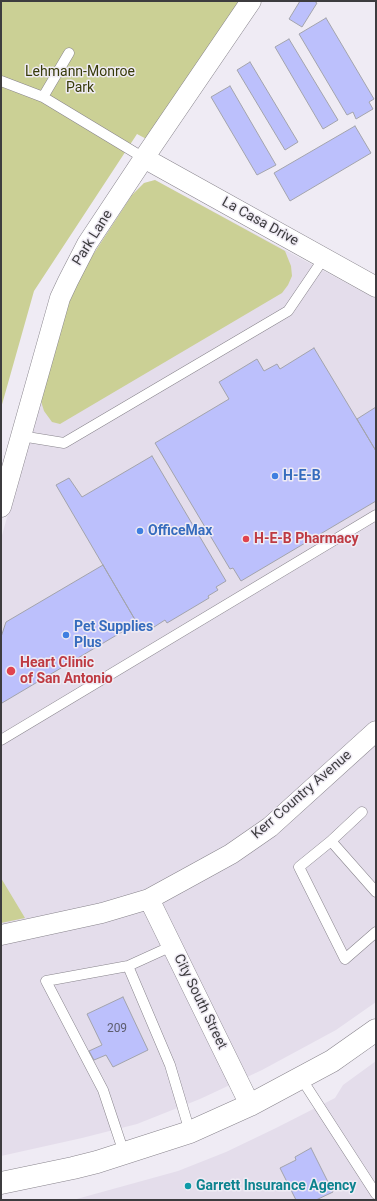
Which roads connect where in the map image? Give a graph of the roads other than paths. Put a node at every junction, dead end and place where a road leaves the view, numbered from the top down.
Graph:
1 (251, 1) edge
2 (70, 53) dead end
3 (1, 81) edge
4 (43, 98) junction
5 (144, 158) junction
6 (324, 258) junction
7 (376, 287) edge
8 (21, 436) junction
9 (1, 507) edge
10 (376, 516) edge
11 (376, 730) edge
12 (1, 740) edge
13 (362, 812) dead end
14 (331, 841) junction
15 (376, 892) edge
16 (149, 899) junction
17 (376, 932) edge
18 (1, 935) edge
19 (172, 946) junction
20 (128, 966) junction
21 (376, 1030) edge
22 (301, 1078) junction
23 (250, 1105) junction
24 (190, 1132) junction
25 (124, 1153) junction
26 (1, 1183) edge
27 (376, 1194) edge

1 - 5 street, Park Lane
2 - 4 lane
3 - 4 lane
4 - 5 lane
5 - 6 street, La Casa Drive
5 - 8 street, Park Lane
6 - 7 street, La Casa Drive
6 - 8 lane
8 - 9 street, Park Lane
10 - 12 lane
11 - 16 street, Kerr Country Avenue
13 - 14 lane
14 - 15 lane
14 - 17 lane
16 - 18 street, Kerr Country Avenue
16 - 19 street, City South Street
19 - 20 lane
19 - 23 street, City South Street
20 - 24 lane
20 - 25 lane
21 - 22 main road
22 - 23 main road
22 - 27 lane
23 - 24 main road
24 - 25 main road
25 - 26 main road

